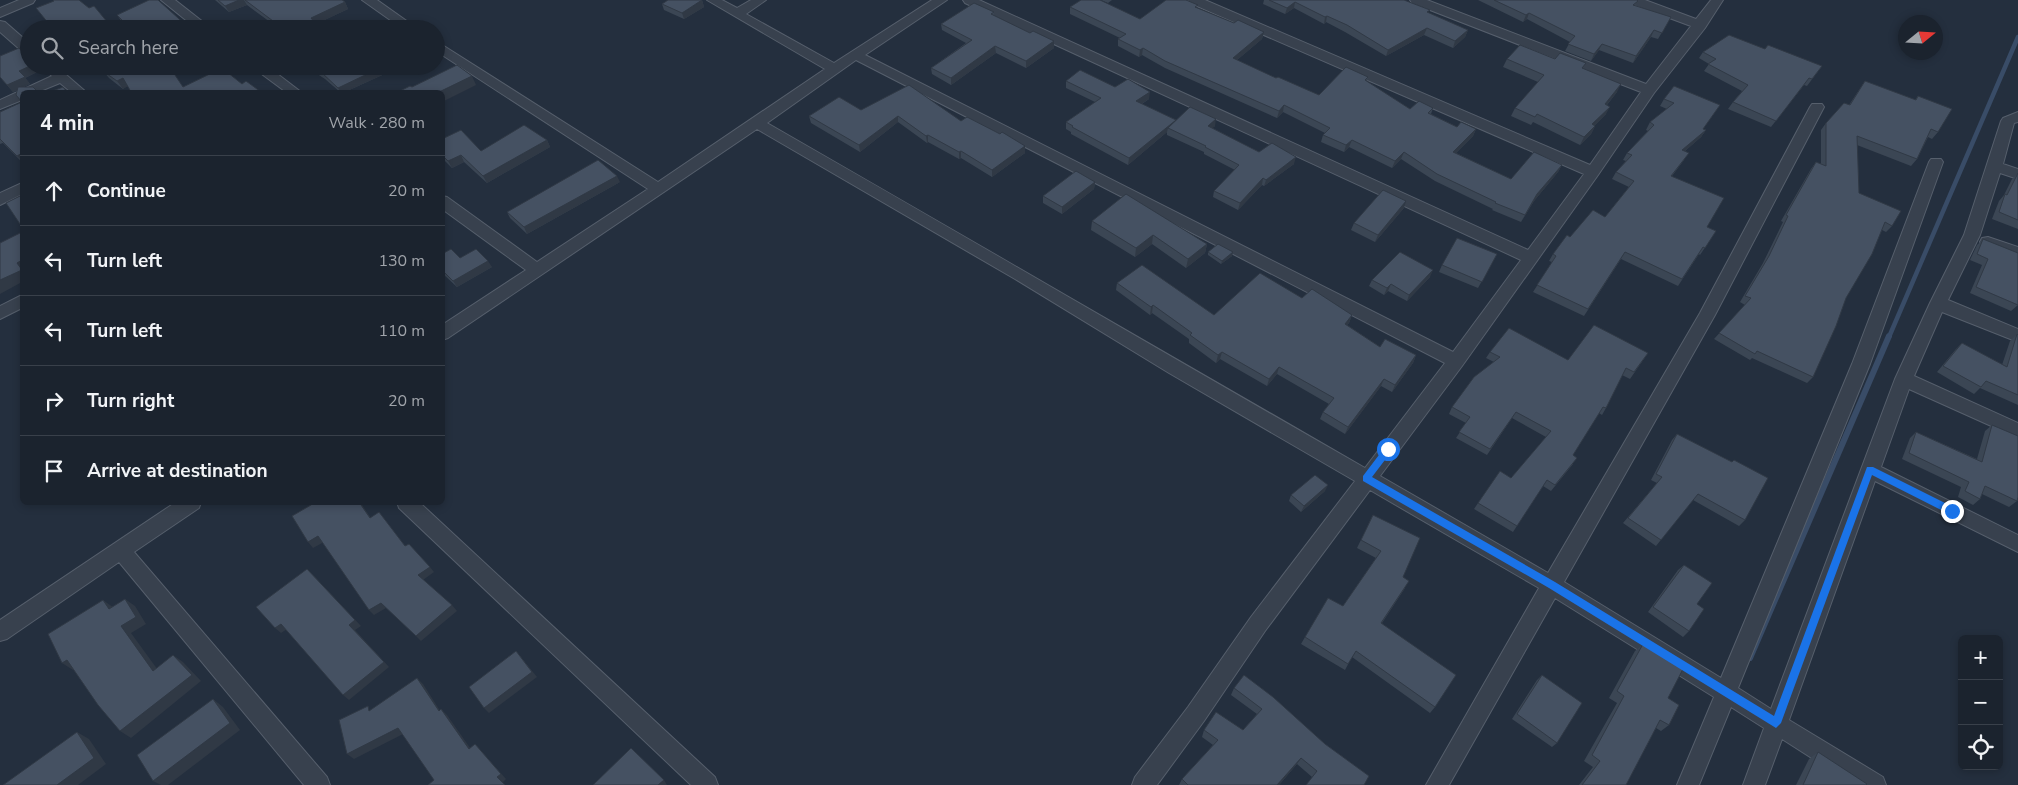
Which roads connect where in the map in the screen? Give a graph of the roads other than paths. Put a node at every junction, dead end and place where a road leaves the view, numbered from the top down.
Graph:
1 (29, 0) edge
2 (167, 0) edge
3 (368, 0) edge
4 (713, 0) edge
5 (760, 0) edge
6 (941, 0) edge
7 (969, 0) edge
8 (1194, 0) edge
9 (1416, 0) edge
10 (1634, 0) edge
11 (1717, 0) edge
12 (0, 13) edge
13 (737, 14) junction
14 (194, 20) edge
15 (398, 20) edge
16 (0, 25) edge
17 (1700, 25) junction
18 (20, 42) edge
19 (445, 50) edge
20 (856, 54) junction
21 (834, 69) junction
22 (59, 75) edge
23 (270, 75) edge
24 (61, 77) junction
25 (32, 90) edge
26 (77, 90) edge
27 (291, 90) edge
28 (1649, 90) junction
29 (20, 96) edge
30 (0, 105) edge
31 (1817, 107) dead end
32 (2017, 113) edge
33 (757, 123) junction
34 (1936, 162) dead end
35 (1994, 166) junction
36 (1593, 172) junction
37 (2018, 174) edge
38 (20, 189) edge
39 (658, 189) junction
40 (0, 200) edge
41 (445, 203) edge
42 (1972, 235) junction
43 (2018, 253) edge
44 (1530, 258) junction
45 (538, 271) junction
46 (20, 302) edge
47 (1938, 303) junction
48 (0, 313) edge
49 (445, 332) edge
50 (2018, 336) edge
51 (1456, 362) junction
52 (1904, 380) junction
53 (2018, 431) edge
54 (1870, 470) junction
55 (1366, 478) junction
56 (188, 505) edge
57 (409, 505) edge
58 (2018, 544) edge
59 (121, 551) junction
60 (1552, 585) junction
61 (0, 632) edge
62 (1726, 693) junction
63 (1776, 723) junction
64 (319, 785) edge
65 (707, 785) edge
66 (1143, 785) edge
67 (1437, 785) edge
68 (1688, 785) edge
69 (1754, 785) edge
70 (1875, 785) edge

1 - 12 street
2 - 14 street
3 - 15 street
4 - 13 street
5 - 13 street
6 - 20 street
7 - 44 street
8 - 36 street
9 - 28 street
10 - 17 street
11 - 17 street
13 - 21 street
16 - 18 street
17 - 28 street
19 - 39 street
20 - 21 street
20 - 51 street
21 - 33 street
22 - 24 street
23 - 27 street
24 - 25 street
24 - 26 street
28 - 36 street
29 - 30 street
31 - 60 street
32 - 35 street
33 - 39 street
33 - 55 street
34 - 62 street
35 - 37 street
35 - 42 street
36 - 44 street
38 - 40 street
39 - 45 street
41 - 45 street
42 - 43 street
42 - 47 street
44 - 51 street
45 - 49 street
46 - 48 street
47 - 50 street
47 - 52 street
51 - 55 street
52 - 53 street
52 - 54 street
54 - 58 street
54 - 63 street
55 - 60 street
55 - 66 street
56 - 59 street
57 - 65 street
59 - 61 street
59 - 64 street
60 - 62 street
60 - 67 street
62 - 63 street
62 - 68 street
63 - 69 street
63 - 70 street

